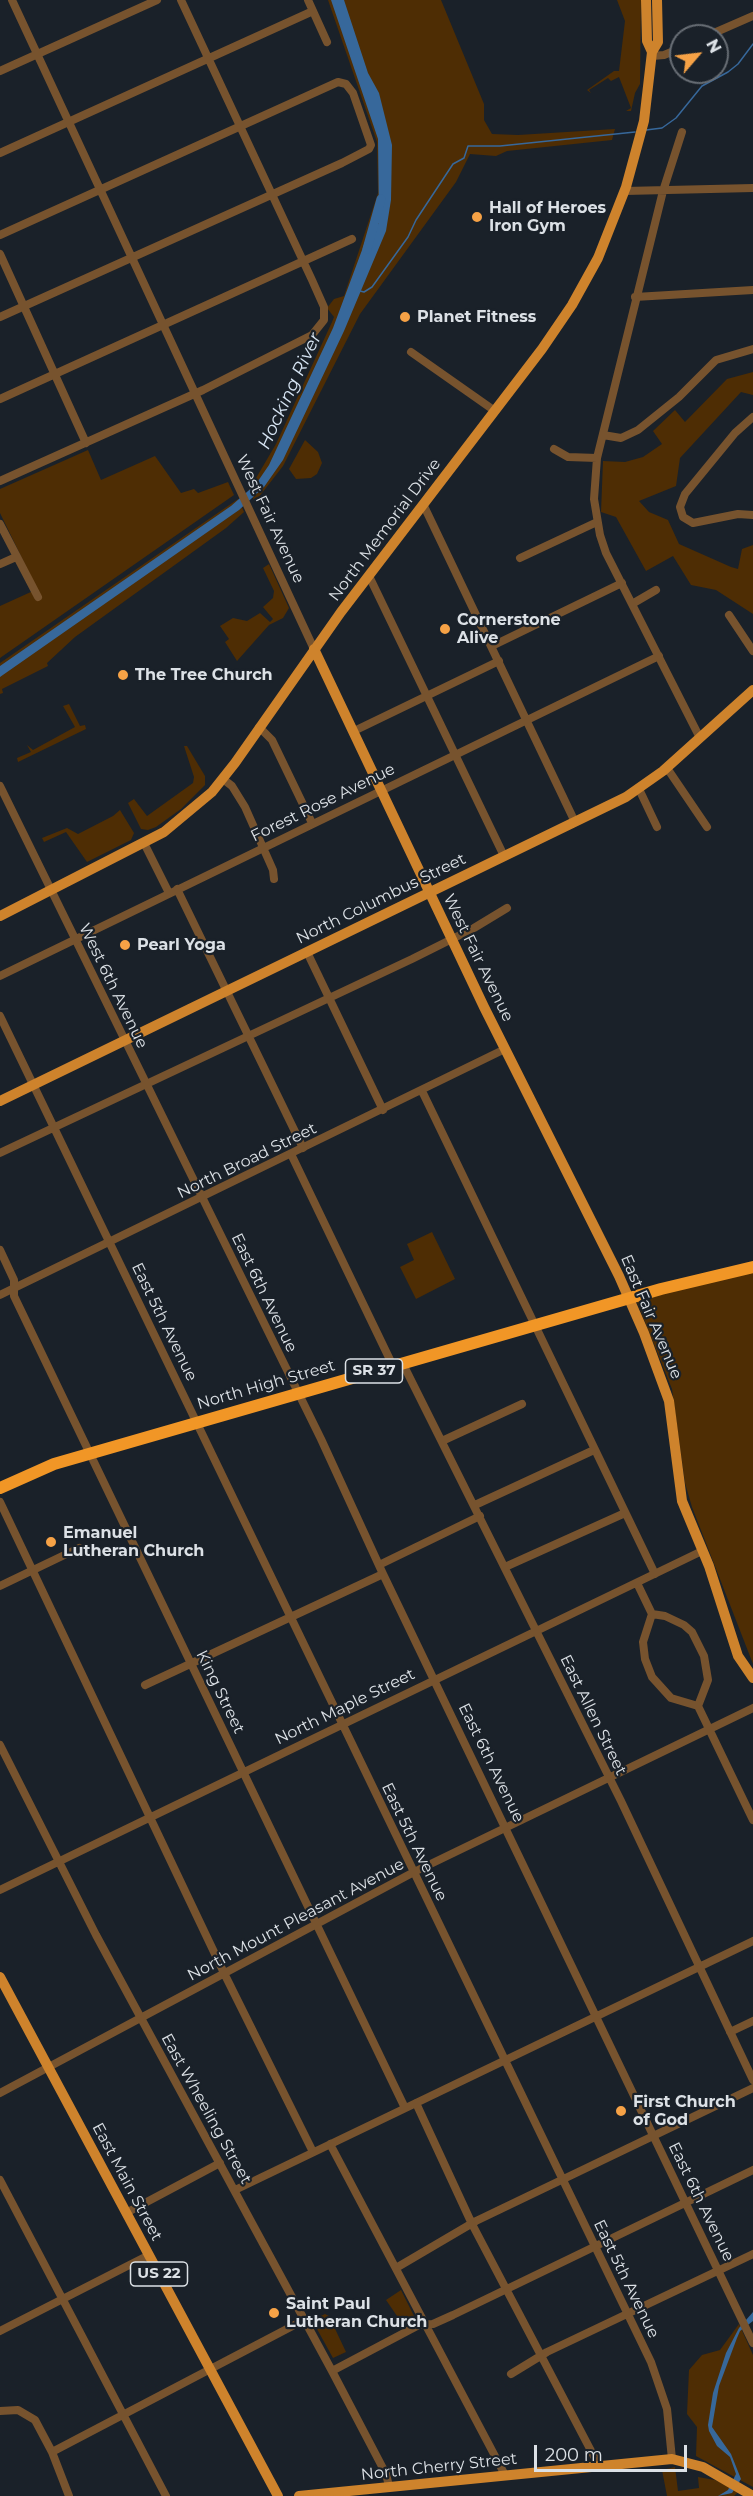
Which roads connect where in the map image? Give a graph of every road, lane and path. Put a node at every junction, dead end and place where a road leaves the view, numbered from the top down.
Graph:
1 (12, 0) edge
2 (157, 0) edge
3 (181, 0) edge
4 (308, 0) edge
5 (646, 0) edge
6 (657, 0) edge
7 (313, 11) junction
8 (753, 16) edge
9 (729, 26) edge
10 (327, 42) dead end
11 (669, 53) edge
12 (37, 54) junction
13 (652, 54) junction
14 (209, 58) junction
15 (0, 71) edge
16 (69, 122) junction
17 (240, 126) junction
18 (682, 132) dead end
19 (0, 153) edge
20 (753, 188) edge
21 (100, 190) junction
22 (625, 191) junction
23 (663, 191) junction
24 (271, 194) junction
25 (0, 235) edge
26 (352, 239) dead end
27 (0, 254) edge
28 (131, 258) junction
29 (302, 261) junction
30 (753, 291) edge
31 (635, 297) junction
32 (24, 306) junction
33 (0, 317) edge
34 (163, 326) junction
35 (753, 349) edge
36 (411, 352) dead end
37 (54, 376) junction
38 (195, 394) junction
39 (0, 399) edge
40 (495, 411) junction
41 (753, 417) edge
42 (603, 435) junction
43 (86, 443) junction
44 (554, 449) dead end
45 (597, 458) junction
46 (0, 481) edge
47 (423, 504) junction
48 (753, 515) edge
49 (597, 522) junction
50 (0, 524) edge
51 (15, 557) junction
52 (520, 558) dead end
53 (0, 564) edge
54 (369, 576) junction
55 (622, 583) junction
56 (656, 590) dead end
57 (39, 597) dead end
58 (632, 603) junction
59 (729, 615) dead end
60 (492, 646) junction
61 (314, 649) junction
62 (753, 651) edge
63 (659, 656) junction
64 (499, 661) junction
65 (753, 690) edge
66 (426, 695) junction
67 (527, 720) junction
68 (260, 727) junction
69 (354, 731) junction
70 (700, 738) junction
71 (455, 754) junction
72 (667, 768) junction
73 (223, 779) junction
74 (0, 786) edge
75 (381, 789) junction
76 (639, 789) junction
77 (575, 822) junction
78 (312, 823) junction
79 (657, 826) dead end
80 (707, 826) dead end
81 (144, 843) junction
82 (262, 847) junction
83 (504, 856) junction
84 (274, 879) dead end
85 (177, 889) junction
86 (52, 890) junction
87 (169, 892) junction
88 (430, 892) junction
89 (507, 908) dead end
90 (0, 915) edge
91 (75, 939) junction
92 (452, 939) junction
93 (307, 952) junction
94 (0, 976) edge
95 (228, 991) junction
96 (328, 998) junction
97 (0, 1016) edge
98 (249, 1035) junction
99 (125, 1041) junction
100 (506, 1049) junction
101 (145, 1083) junction
102 (34, 1085) junction
103 (422, 1091) junction
104 (0, 1101) edge
105 (383, 1110) junction
106 (54, 1126) junction
107 (303, 1148) junction
108 (0, 1153) edge
109 (291, 1154) junction
110 (201, 1198) junction
111 (110, 1242) junction
112 (0, 1250) edge
113 (753, 1267) edge
114 (14, 1288) junction
115 (0, 1294) edge
116 (629, 1299) junction
117 (534, 1326) junction
118 (398, 1365) junction
119 (298, 1394) junction
120 (522, 1404) dead end
121 (197, 1423) junction
122 (442, 1441) junction
123 (594, 1449) junction
124 (91, 1454) junction
125 (0, 1488) edge
126 (0, 1502) edge
127 (474, 1505) junction
128 (624, 1513) junction
129 (480, 1516) junction
130 (79, 1548) dead end
131 (702, 1551) junction
132 (379, 1565) junction
133 (505, 1567) junction
134 (32, 1570) junction
135 (383, 1574) junction
136 (655, 1574) junction
137 (637, 1583) junction
138 (0, 1586) edge
139 (652, 1614) junction
140 (290, 1617) junction
141 (537, 1631) junction
142 (192, 1664) junction
143 (753, 1678) edge
144 (435, 1679) junction
145 (145, 1685) dead end
146 (698, 1706) junction
147 (753, 1708) edge
148 (342, 1724) junction
149 (709, 1729) junction
150 (0, 1745) edge
151 (3, 1758) edge
152 (243, 1770) junction
153 (609, 1777) junction
154 (150, 1816) junction
155 (753, 1820) edge
156 (507, 1826) junction
157 (58, 1862) junction
158 (414, 1872) junction
159 (0, 1890) edge
160 (317, 1924) junction
161 (753, 1941) edge
162 (699, 1967) junction
163 (224, 1973) junction
164 (0, 1977) edge
165 (598, 2016) junction
166 (141, 2019) junction
167 (753, 2021) edge
168 (730, 2032) junction
169 (505, 2060) junction
170 (49, 2069) junction
171 (753, 2080) edge
172 (753, 2088) edge
173 (0, 2093) edge
174 (417, 2103) junction
175 (405, 2108) junction
176 (654, 2136) junction
177 (330, 2144) junction
178 (313, 2152) junction
179 (220, 2163) junction
180 (753, 2170) edge
181 (563, 2179) junction
182 (0, 2180) edge
183 (235, 2190) junction
184 (686, 2202) junction
185 (126, 2213) junction
186 (472, 2224) junction
187 (595, 2246) junction
188 (753, 2254) edge
189 (148, 2255) junction
190 (396, 2268) junction
191 (718, 2270) junction
192 (507, 2289) junction
193 (63, 2299) junction
194 (627, 2313) junction
195 (304, 2320) junction
196 (426, 2324) junction
197 (0, 2331) edge
198 (751, 2337) edge
199 (543, 2356) junction
200 (210, 2370) junction
201 (332, 2371) junction
202 (511, 2374) dead end
203 (0, 2411) edge
204 (123, 2415) junction
205 (52, 2452) junction
206 (672, 2459) junction
207 (598, 2466) junction
208 (505, 2475) junction
209 (384, 2490) edge
210 (69, 2496) edge
211 (166, 2496) edge
212 (278, 2496) edge
213 (299, 2496) edge
214 (753, 2496) edge

1 - 12 street, West Fair Avenue
2 - 12 street
3 - 14 street
4 - 7 street
5 - 13 main road, North Memorial Drive
6 - 13 main road, North Memorial Drive
7 - 10 street
7 - 14 street
8 - 9 street
11 - 13 street
12 - 15 street
12 - 16 street, West Fair Avenue
13 - 22 main road, North Memorial Drive
14 - 16 street
14 - 17 street
16 - 19 street
16 - 21 street, West Fair Avenue
17 - 21 street
17 - 24 street
17 - 24 street
18 - 23 street
20 - 23 street
21 - 25 street
21 - 28 street, West Fair Avenue
22 - 23 street
22 - 40 main road, North Memorial Drive
23 - 31 street
24 - 28 street
24 - 29 street
26 - 29 street
27 - 32 street
28 - 32 street
28 - 34 street, West Fair Avenue
29 - 34 street
29 - 38 street
30 - 31 street
31 - 42 street
32 - 33 street
32 - 37 street
34 - 37 street
34 - 38 street, West Fair Avenue
35 - 42 street
36 - 40 street
37 - 39 street
37 - 43 street
38 - 43 street
38 - 61 street, West Fair Avenue
40 - 47 main road, North Memorial Drive
41 - 48 street
42 - 45 street
43 - 46 street
44 - 45 street
45 - 49 street
47 - 54 main road, North Memorial Drive
47 - 60 street
49 - 52 street
49 - 55 street
50 - 51 street
51 - 53 street
51 - 57 street
54 - 61 main road, North Memorial Drive
54 - 66 street
55 - 58 street
55 - 60 street
56 - 58 street
58 - 63 street
59 - 62 street
60 - 64 street
61 - 68 main road, North Memorial Drive
61 - 69 main road, West Fair Avenue
63 - 67 street, Forest Rose Avenue
63 - 70 street
64 - 66 street
64 - 67 street
65 - 70 main road, North Columbus Street
66 - 69 street
66 - 71 street
67 - 71 street, Forest Rose Avenue
67 - 77 street
68 - 73 main road, North Memorial Drive
68 - 78 street
69 - 75 main road, West Fair Avenue
70 - 72 main road, North Columbus Street
71 - 75 street, Forest Rose Avenue
71 - 83 street
72 - 76 main road, North Columbus Street
72 - 80 street
73 - 81 main road, North Memorial Drive
73 - 82 street
74 - 86 street, West 6th Avenue
75 - 78 street, Forest Rose Avenue
75 - 88 main road, West Fair Avenue
76 - 77 main road, North Columbus Street
76 - 79 street
77 - 83 main road, North Columbus Street
78 - 82 street, Forest Rose Avenue
81 - 86 main road, North Memorial Drive
81 - 87 street
82 - 84 street
82 - 85 street, Forest Rose Avenue
83 - 88 main road, North Columbus Street
85 - 87 street, Forest Rose Avenue
85 - 95 street
86 - 90 main road, North Memorial Drive
86 - 91 street, West 6th Avenue
87 - 91 street, Forest Rose Avenue
88 - 92 main road, West Fair Avenue
88 - 93 main road, North Columbus Street
89 - 92 street
91 - 94 street, Forest Rose Avenue
91 - 99 street, West 6th Avenue
92 - 96 street
92 - 100 main road, West Fair Avenue
93 - 95 main road, North Columbus Street
93 - 96 street
95 - 98 street
95 - 99 main road, North Columbus Street
96 - 98 street
96 - 105 street
97 - 102 street, East 5th Avenue
98 - 101 street
98 - 107 street
99 - 101 street, West 6th Avenue
99 - 102 main road, North Columbus Street
100 - 103 street, North Broad Street
100 - 116 main road, East Fair Avenue
101 - 106 street
101 - 110 street, West 6th Avenue
102 - 104 main road, North Columbus Street
102 - 106 street, East 5th Avenue
103 - 105 street, North Broad Street
103 - 117 street
105 - 107 street, North Broad Street
106 - 108 street
106 - 111 street, East 5th Avenue
107 - 109 street, North Broad Street
109 - 110 street, North Broad Street
109 - 118 street, East Allen Street
110 - 111 street, North Broad Street
110 - 119 street, East 6th Avenue
111 - 114 street, North Broad Street
111 - 121 street, East 5th Avenue
112 - 114 street, King Street
113 - 116 highway, North High Street / SR 37
114 - 115 street, North Broad Street
114 - 124 street, King Street
116 - 117 highway, North High Street / SR 37
116 - 131 main road, East Fair Avenue
117 - 118 highway, North High Street / SR 37
117 - 123 street
118 - 119 highway, North High Street / SR 37
118 - 122 street, East Allen Street
119 - 121 highway, North High Street / SR 37
119 - 132 street, East 6th Avenue
120 - 122 street
121 - 124 highway, North High Street / SR 37
121 - 140 street, East 5th Avenue
122 - 127 street, East Allen Street
123 - 127 street
123 - 128 street
124 - 125 highway, North High Street / SR 37
124 - 142 street, King Street
126 - 134 street
127 - 129 street, East Allen Street
128 - 133 street
128 - 136 street
129 - 132 street
129 - 133 street, East Allen Street
130 - 134 street
131 - 136 street, North Maple Street
131 - 143 main road, East Fair Avenue
132 - 135 street, East 6th Avenue
133 - 141 street, East Allen Street
134 - 138 street
134 - 154 street
135 - 140 street
135 - 144 street, East 6th Avenue
136 - 137 street, North Maple Street
137 - 139 street
137 - 141 street, North Maple Street
139 - 146 street
139 - 146 street
140 - 142 street
140 - 148 street, East 5th Avenue
141 - 144 street, North Maple Street
141 - 153 street, East Allen Street
142 - 145 street
142 - 152 street, King Street
144 - 148 street, North Maple Street
144 - 156 street, East 6th Avenue
146 - 149 street
147 - 149 street, North Mount Pleasant Avenue
148 - 152 street, North Maple Street
148 - 158 street, East 5th Avenue
149 - 153 street, North Mount Pleasant Avenue
149 - 155 street
150 - 151 street, East Wheeling Street
151 - 157 street, East Wheeling Street
152 - 154 street, North Maple Street
152 - 160 street, King Street
153 - 156 street, North Mount Pleasant Avenue
153 - 162 street, East Allen Street
154 - 157 street, North Maple Street
154 - 163 street
156 - 158 street, North Mount Pleasant Avenue
156 - 165 street, East 6th Avenue
157 - 159 street, North Maple Street
157 - 166 street, East Wheeling Street
158 - 160 street, North Mount Pleasant Avenue
158 - 169 street, East 5th Avenue
160 - 163 street, North Mount Pleasant Avenue
160 - 175 street, King Street
161 - 162 street
162 - 165 street
162 - 168 street, East Allen Street
163 - 166 street, North Mount Pleasant Avenue
163 - 178 street
164 - 170 main road, East Main Street / US 22
165 - 169 street
165 - 176 street, East 6th Avenue
166 - 170 street, North Mount Pleasant Avenue
166 - 179 street, East Wheeling Street
167 - 168 street
168 - 171 street, East Allen Street
169 - 174 street
169 - 181 street, East 5th Avenue
170 - 173 street, North Mount Pleasant Avenue
170 - 185 main road, East Main Street / US 22
172 - 176 street
174 - 175 street
174 - 186 street
175 - 177 street
176 - 181 street
176 - 184 street, East 6th Avenue
177 - 178 street
177 - 190 street
178 - 183 street
179 - 183 street, East Wheeling Street
179 - 185 street
180 - 184 street
181 - 186 street
181 - 187 street, East 5th Avenue
182 - 193 street
183 - 195 street, East Wheeling Street
184 - 187 street
184 - 191 street, East 6th Avenue
185 - 189 main road, East Main Street / US 22
186 - 190 street
186 - 192 street
187 - 192 street
187 - 194 street, East 5th Avenue
188 - 191 street
189 - 193 street
189 - 200 main road, East Main Street / US 22
190 - 196 street
191 - 194 street
191 - 198 street, East 6th Avenue
192 - 196 street
192 - 199 street
193 - 197 street
193 - 204 street
194 - 199 street
194 - 206 street, East 5th Avenue
195 - 200 street
195 - 201 street, East Wheeling Street
196 - 201 street
196 - 208 street
199 - 202 street
199 - 207 street
200 - 204 street
200 - 212 main road, East Main Street / US 22
201 - 209 street, East Wheeling Street
203 - 205 street
204 - 205 street
204 - 211 street
205 - 210 street
206 - 207 main road, North Cherry Street
206 - 214 main road, North Cherry Street
207 - 208 main road, North Cherry Street
208 - 209 main road, North Cherry Street
209 - 213 main road, North Cherry Street

